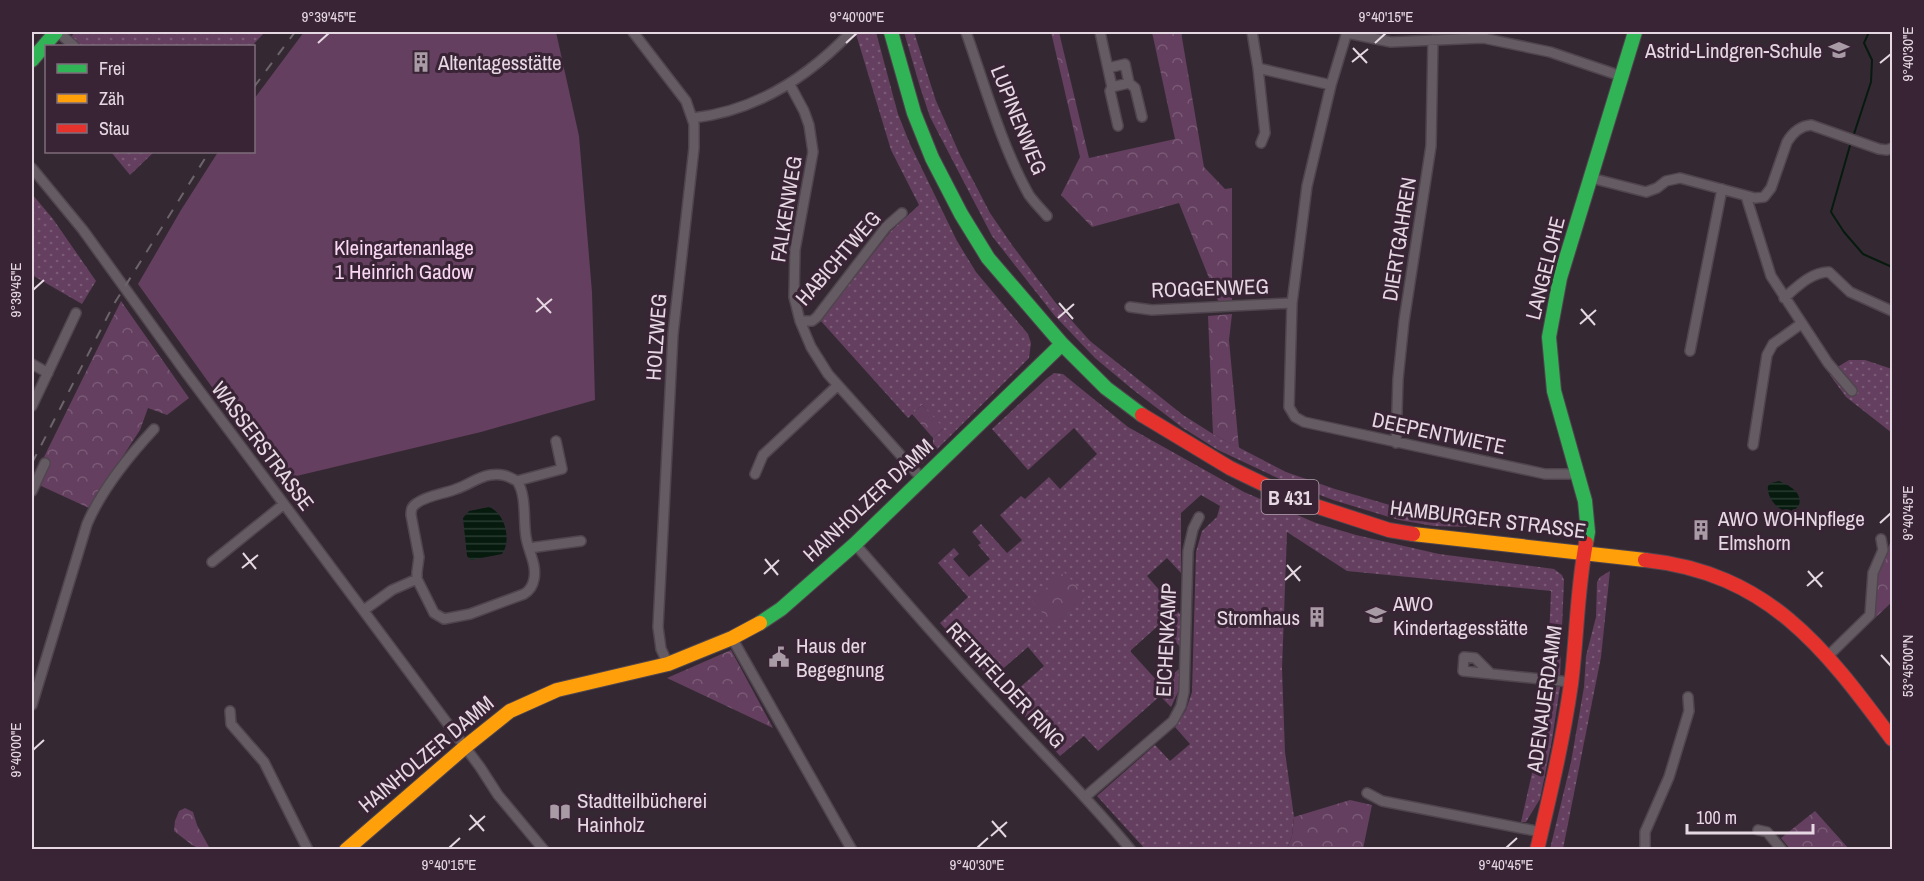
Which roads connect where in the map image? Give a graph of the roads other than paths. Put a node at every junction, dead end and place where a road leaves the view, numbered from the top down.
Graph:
1 (57, 32) edge
2 (633, 32) edge
3 (851, 32) edge
4 (891, 32) edge
5 (966, 32) edge
6 (1100, 32) edge
7 (1252, 32) edge
8 (1347, 32) edge
9 (1635, 32) edge
10 (1484, 35) edge
11 (1433, 40) junction
12 (45, 45) edge
13 (45, 45) edge
14 (73, 45) edge
15 (32, 60) edge
16 (1108, 68) junction
17 (1258, 68) junction
18 (1621, 76) junction
19 (1129, 83) junction
20 (790, 85) junction
21 (1331, 85) junction
22 (1112, 87) junction
23 (1142, 117) dead end
24 (693, 118) junction
25 (1118, 126) dead end
26 (1261, 143) dead end
27 (1893, 148) edge
28 (32, 168) edge
29 (1591, 178) junction
30 (1722, 189) junction
31 (1746, 196) junction
32 (902, 213) dead end
33 (1047, 216) dead end
34 (1784, 298) junction
35 (1292, 303) junction
36 (1130, 307) dead end
37 (1893, 311) edge
38 (76, 313) dead end
39 (800, 321) junction
40 (1802, 324) junction
41 (1062, 344) junction
42 (1690, 351) dead end
43 (32, 364) edge
44 (48, 373) junction
45 (837, 385) junction
46 (1852, 391) dead end
47 (32, 406) edge
48 (154, 429) dead end
49 (556, 441) dead end
50 (1396, 443) junction
51 (1753, 445) dead end
52 (45, 463) dead end
53 (756, 474) dead end
54 (1578, 474) junction
55 (922, 479) junction
56 (517, 482) junction
57 (32, 491) edge
58 (284, 504) junction
59 (1199, 518) dead end
60 (1881, 539) dead end
61 (580, 541) dead end
62 (855, 544) junction
63 (530, 548) junction
64 (1584, 553) junction
65 (212, 562) dead end
66 (417, 579) junction
67 (364, 610) junction
68 (732, 638) junction
69 (1828, 656) junction
70 (668, 664) junction
71 (1490, 673) dead end
72 (1570, 682) junction
73 (1688, 697) dead end
74 (32, 705) edge
75 (230, 711) dead end
76 (1893, 739) edge
77 (465, 747) junction
78 (1367, 793) dead end
79 (1085, 797) junction
80 (1758, 830) dead end
81 (1541, 832) junction
82 (308, 849) edge
83 (346, 849) edge
84 (544, 849) edge
85 (852, 849) edge
86 (1131, 849) edge
87 (1537, 849) edge
88 (1645, 849) edge
89 (1782, 849) edge

1 - 12 street
1 - 14 street
2 - 24 street, HOLZWEG
3 - 20 street
4 - 41 street, HAMBURGER STRASSE / B 431
5 - 33 street, LUPINENWEG
6 - 16 street
7 - 17 street
8 - 11 street
8 - 21 street
9 - 18 street, LANGELOHE
10 - 11 street
10 - 18 street
11 - 50 street, DIERTGAHREN
13 - 15 street
16 - 19 street
16 - 22 street
17 - 21 street
17 - 26 street
18 - 29 street, LANGELOHE
19 - 22 street
19 - 23 street
20 - 24 street
20 - 39 street, FALKENWEG
21 - 35 street
22 - 25 street
24 - 70 street, HOLZWEG
27 - 31 street
28 - 58 street, WASSERSTRASSE
29 - 30 street
29 - 54 street, LANGELOHE
30 - 31 street
30 - 42 street
31 - 34 street
32 - 39 street, HABICHTWEG
34 - 37 street
34 - 40 street
35 - 36 street, ROGGENWEG
35 - 50 street, DEEPENTWIETE
38 - 44 street
39 - 45 street, FALKENWEG
40 - 46 street
40 - 51 street
41 - 55 street, HAINHOLZER DAMM
41 - 64 street, HAMBURGER STRASSE / B 431
43 - 44 street
44 - 47 street
45 - 53 street
45 - 55 street, FALKENWEG
48 - 74 street
49 - 56 street
50 - 54 street, DEEPENTWIETE
52 - 57 street
54 - 64 street, LANGELOHE
55 - 62 street, HAINHOLZER DAMM
56 - 63 street
56 - 66 street
58 - 65 street
58 - 67 street, WASSERSTRASSE
59 - 79 street, EICHENKAMP
60 - 69 street
61 - 63 street
62 - 68 street, HAINHOLZER DAMM
62 - 79 street, RETHFELDER RING
63 - 66 street
64 - 69 street, HAMBURGER STRASSE / B 431
64 - 72 street, ADENAUERDAMM
66 - 67 street
67 - 77 street, WASSERSTRASSE
68 - 70 street, HAINHOLZER DAMM
68 - 85 street
69 - 76 street, HAMBURGER STRASSE / B 431
70 - 77 street, HAINHOLZER DAMM
71 - 72 street
72 - 81 street, ADENAUERDAMM
73 - 88 street
75 - 82 street
77 - 83 street, HAINHOLZER DAMM
77 - 84 street, WASSERSTRASSE
78 - 81 street
79 - 86 street, RETHFELDER RING
80 - 89 street
81 - 87 street, ADENAUERDAMM

